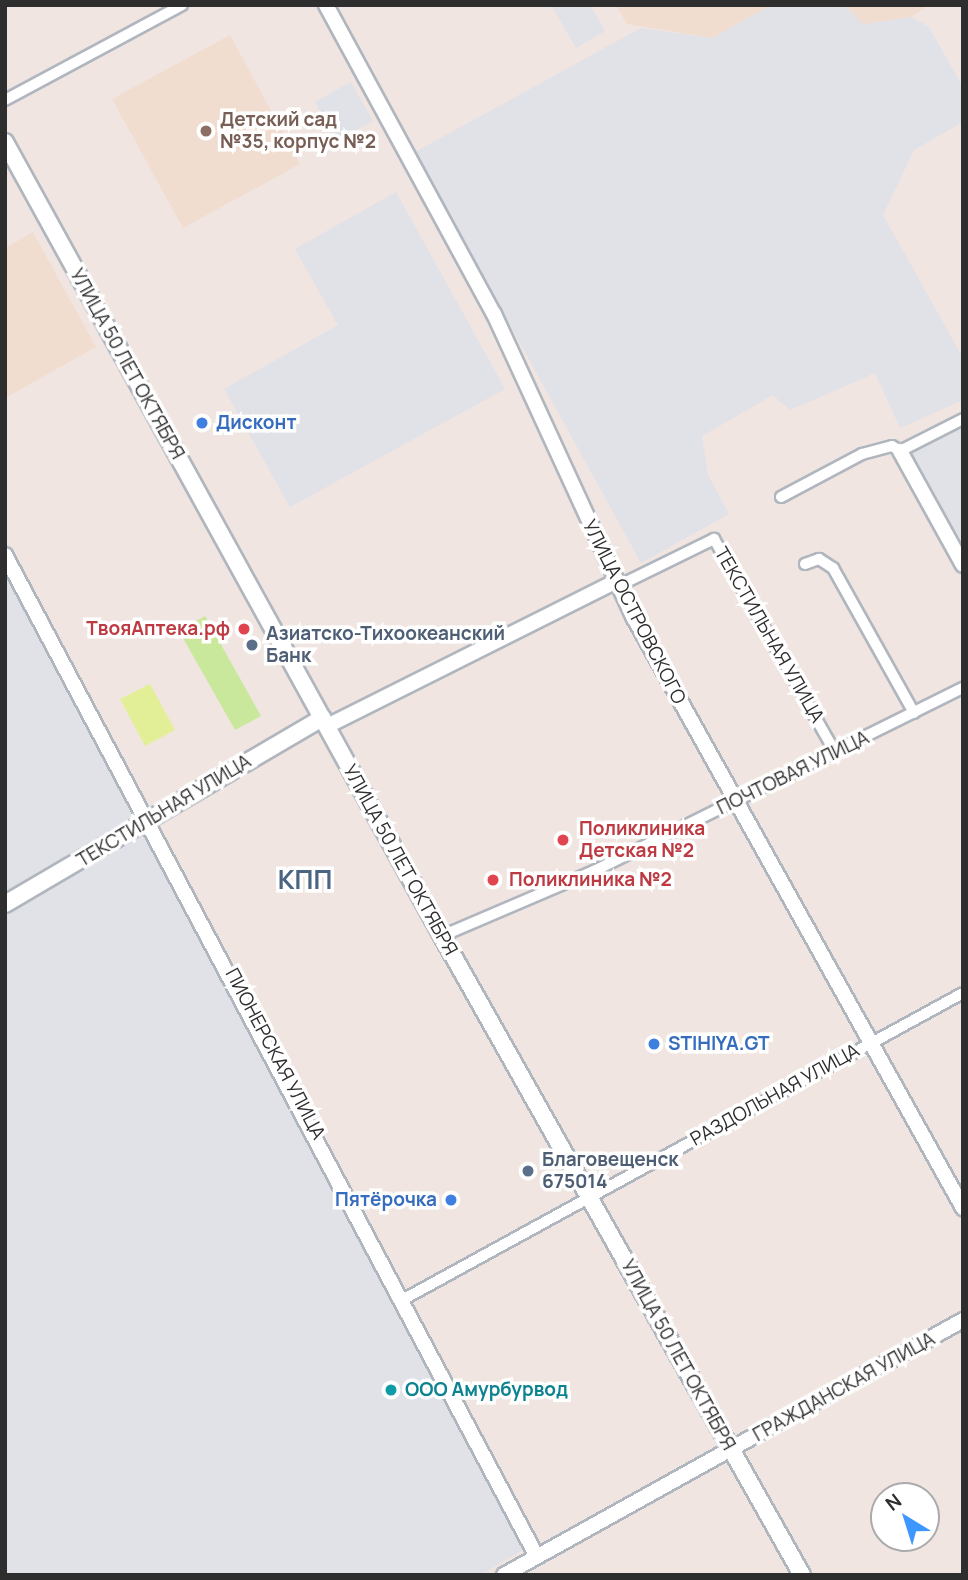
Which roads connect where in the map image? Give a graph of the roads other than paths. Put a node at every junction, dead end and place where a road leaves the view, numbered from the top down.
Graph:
1 (182, 5) edge
2 (326, 5) edge
3 (5, 100) edge
4 (5, 142) edge
5 (963, 419) edge
6 (900, 451) junction
7 (781, 496) dead end
8 (5, 555) edge
9 (805, 564) dead end
10 (963, 565) edge
11 (617, 584) junction
12 (963, 688) edge
13 (914, 713) junction
14 (324, 722) junction
15 (835, 752) junction
16 (734, 802) junction
17 (152, 822) junction
18 (5, 904) edge
19 (442, 936) junction
20 (963, 993) edge
21 (871, 1043) junction
22 (589, 1198) junction
23 (963, 1208) edge
24 (404, 1299) junction
25 (963, 1320) edge
26 (731, 1449) junction
27 (537, 1557) junction
28 (504, 1575) edge
29 (802, 1575) edge

1 - 3 street
2 - 11 street, УЛИЦА ОСТРОВСКОГО
4 - 14 main road, УЛИЦА 50 ЛЕТ ОКТЯБРЯ
5 - 6 street
6 - 7 street
6 - 10 street
8 - 17 street, ПИОНЕРСКАЯ УЛИЦА
9 - 13 street
11 - 14 street, ТЕКСТИЛЬНАЯ УЛИЦА
11 - 15 street, ТЕКСТИЛЬНАЯ УЛИЦА
11 - 16 street, УЛИЦА ОСТРОВСКОГО
12 - 13 street, ПОЧТОВАЯ УЛИЦА
13 - 15 street, ПОЧТОВАЯ УЛИЦА
14 - 17 main road, ТЕКСТИЛЬНАЯ УЛИЦА
14 - 19 main road, УЛИЦА 50 ЛЕТ ОКТЯБРЯ
15 - 16 street, ПОЧТОВАЯ УЛИЦА
16 - 19 street, ПОЧТОВАЯ УЛИЦА
16 - 21 street, УЛИЦА ОСТРОВСКОГО
17 - 18 main road, ТЕКСТИЛЬНАЯ УЛИЦА
17 - 24 street, ПИОНЕРСКАЯ УЛИЦА
19 - 22 main road, УЛИЦА 50 ЛЕТ ОКТЯБРЯ
20 - 21 street, РАЗДОЛЬНАЯ УЛИЦА
21 - 22 street, РАЗДОЛЬНАЯ УЛИЦА
21 - 23 street, УЛИЦА ОСТРОВСКОГО
22 - 24 street, РАЗДОЛЬНАЯ УЛИЦА
22 - 26 main road, УЛИЦА 50 ЛЕТ ОКТЯБРЯ
24 - 27 street, ПИОНЕРСКАЯ УЛИЦА
25 - 26 street, ГРАЖДАНСКАЯ УЛИЦА
26 - 27 street, ГРАЖДАНСКАЯ УЛИЦА
26 - 29 main road, УЛИЦА 50 ЛЕТ ОКТЯБРЯ
27 - 28 street, ГРАЖДАНСКАЯ УЛИЦА

